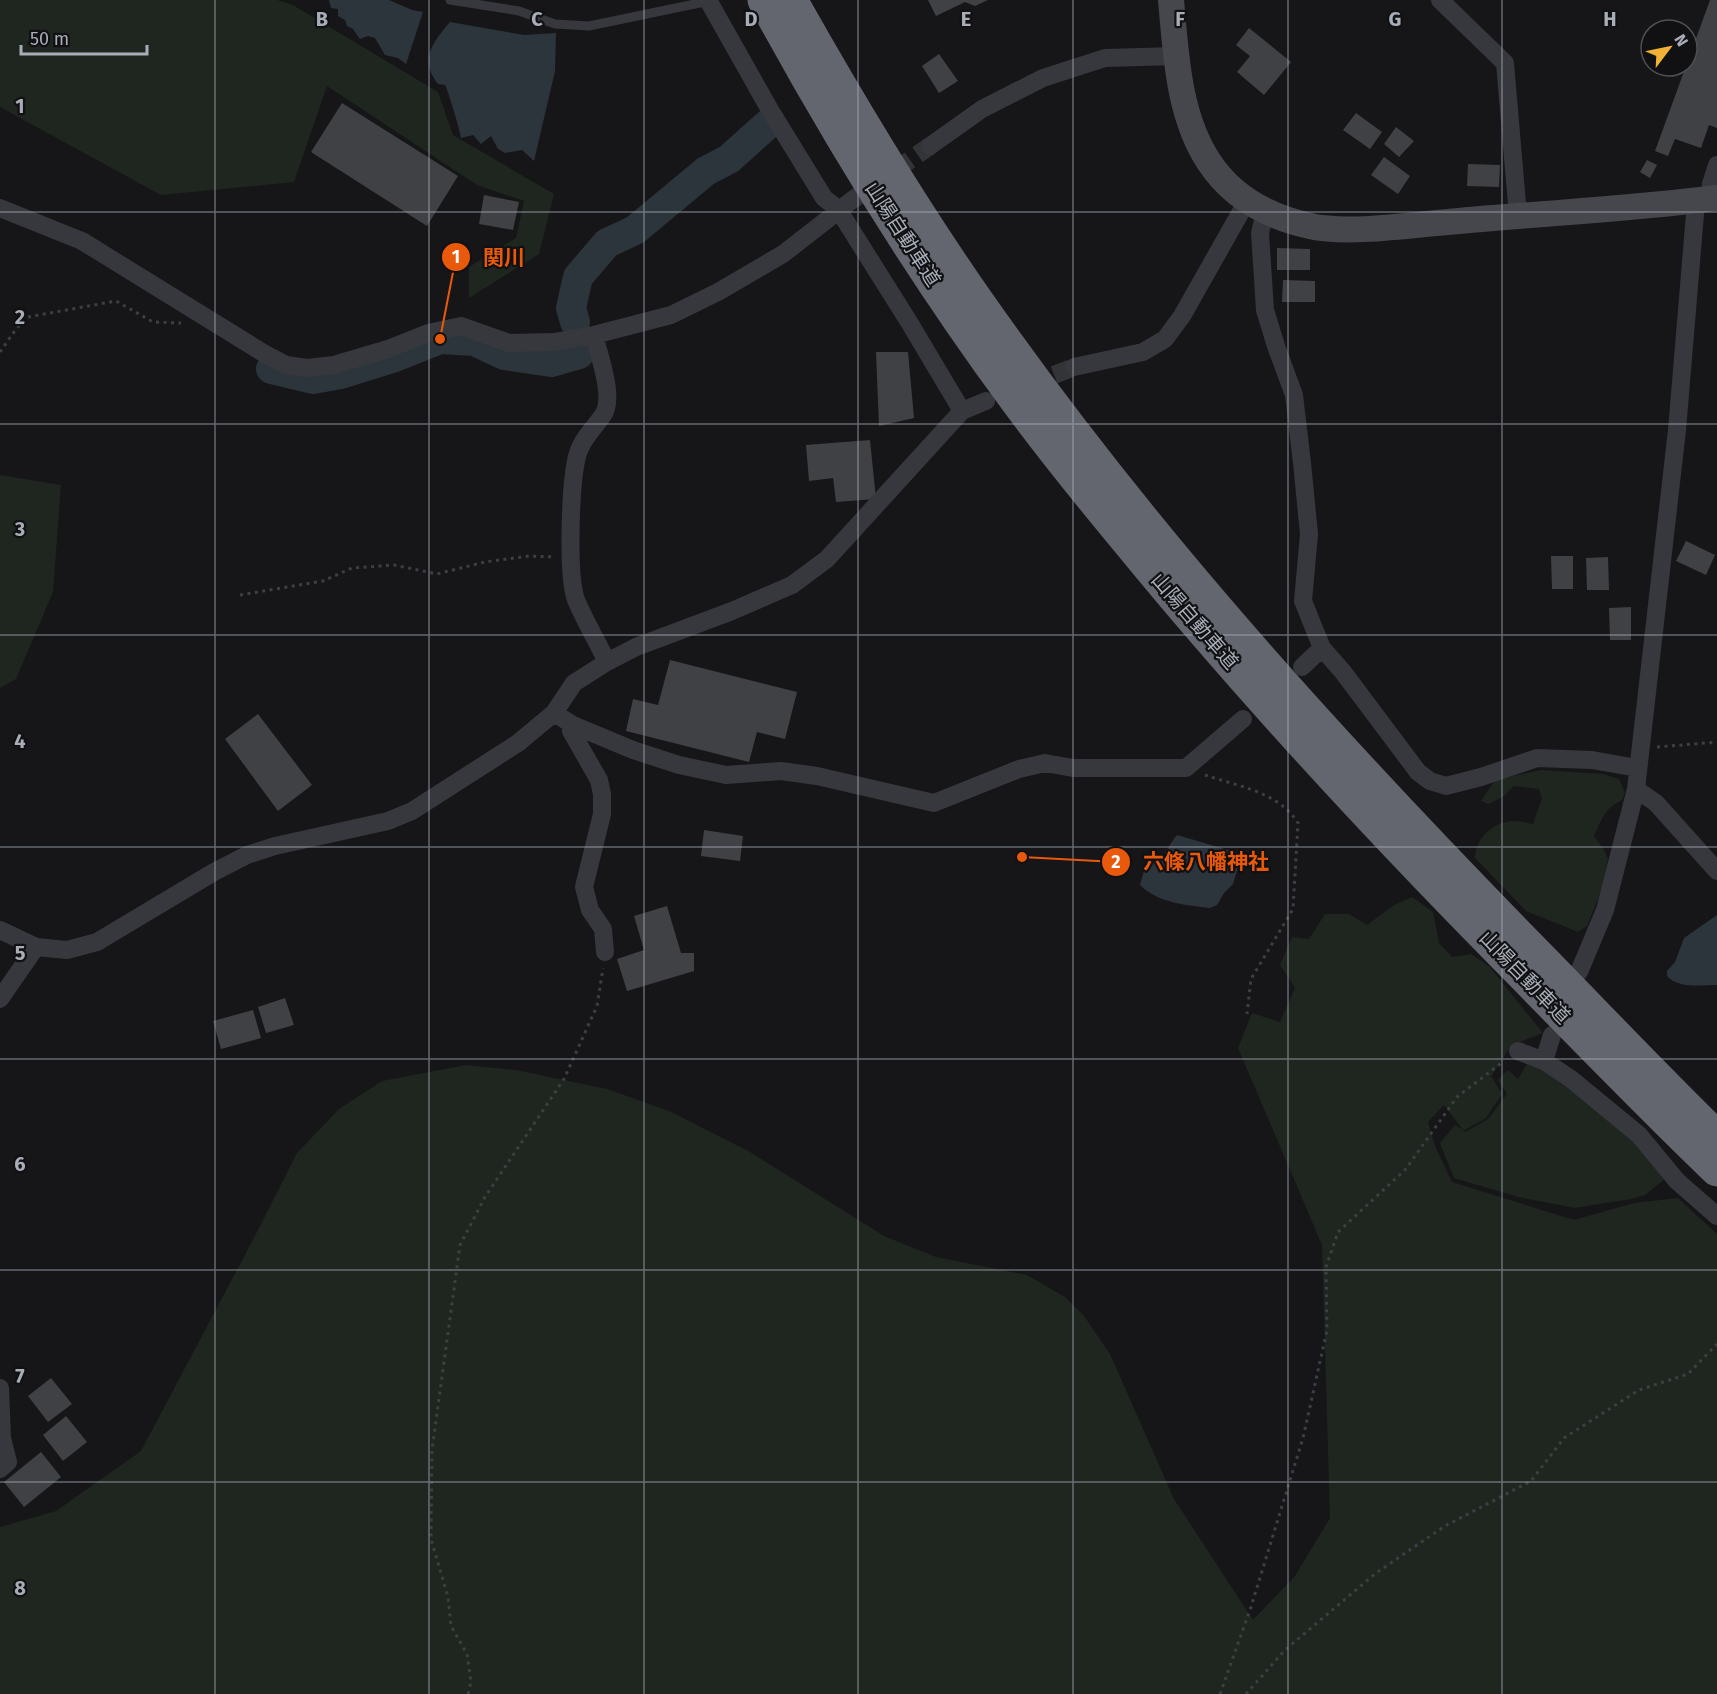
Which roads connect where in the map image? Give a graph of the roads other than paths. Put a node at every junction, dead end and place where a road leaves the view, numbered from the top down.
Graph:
1 (450, 0) edge
2 (744, 0) edge
3 (764, 0) edge
4 (791, 0) edge
5 (810, 0) edge
6 (1171, 0) edge
7 (1440, 0) edge
8 (709, 1) edge
9 (1177, 56) junction
10 (873, 142) junction
11 (930, 146) tunnel mouth
12 (1717, 165) edge
13 (1707, 200) edge
14 (844, 205) junction
15 (1256, 207) junction
16 (0, 208) edge
17 (1518, 216) junction
18 (902, 235) junction
19 (594, 335) junction
20 (1074, 367) tunnel mouth
21 (986, 401) dead end
22 (962, 411) junction
23 (1322, 648) junction
24 (607, 662) junction
25 (1302, 667) dead end
26 (554, 713) junction
27 (1243, 719) dead end
28 (573, 725) junction
29 (1637, 768) junction
30 (1636, 789) junction
31 (1717, 871) edge
32 (0, 930) edge
33 (36, 947) junction
34 (605, 952) road end
35 (1579, 972) dead end
36 (0, 999) edge
37 (1552, 1035) dead end
38 (1518, 1051) road end
39 (1544, 1060) junction
40 (1717, 1137) edge
41 (1703, 1182) edge
42 (1717, 1216) edge
43 (0, 1388) edge
44 (0, 1469) edge

1 - 8 lane
2 - 18 highway
3 - 18 highway, 山陽自動車道
4 - 10 highway, 山陽自動車道
5 - 10 highway
6 - 9 street
7 - 17 street
8 - 14 street
9 - 11 street
9 - 15 street
10 - 40 highway, 山陽自動車道
12 - 13 street
13 - 17 street
13 - 29 street
14 - 19 street
14 - 22 street
15 - 17 street
15 - 20 street
15 - 23 street
16 - 19 street
18 - 41 highway, 山陽自動車道
19 - 24 street
21 - 22 street
22 - 24 street
23 - 25 street
23 - 29 street
24 - 26 street
26 - 28 street
26 - 33 street
27 - 28 street
28 - 34 street
29 - 30 street
30 - 31 street
30 - 35 street
32 - 33 street
33 - 36 street
37 - 39 street
38 - 39 street
39 - 41 street
41 - 42 street
43 - 44 street

